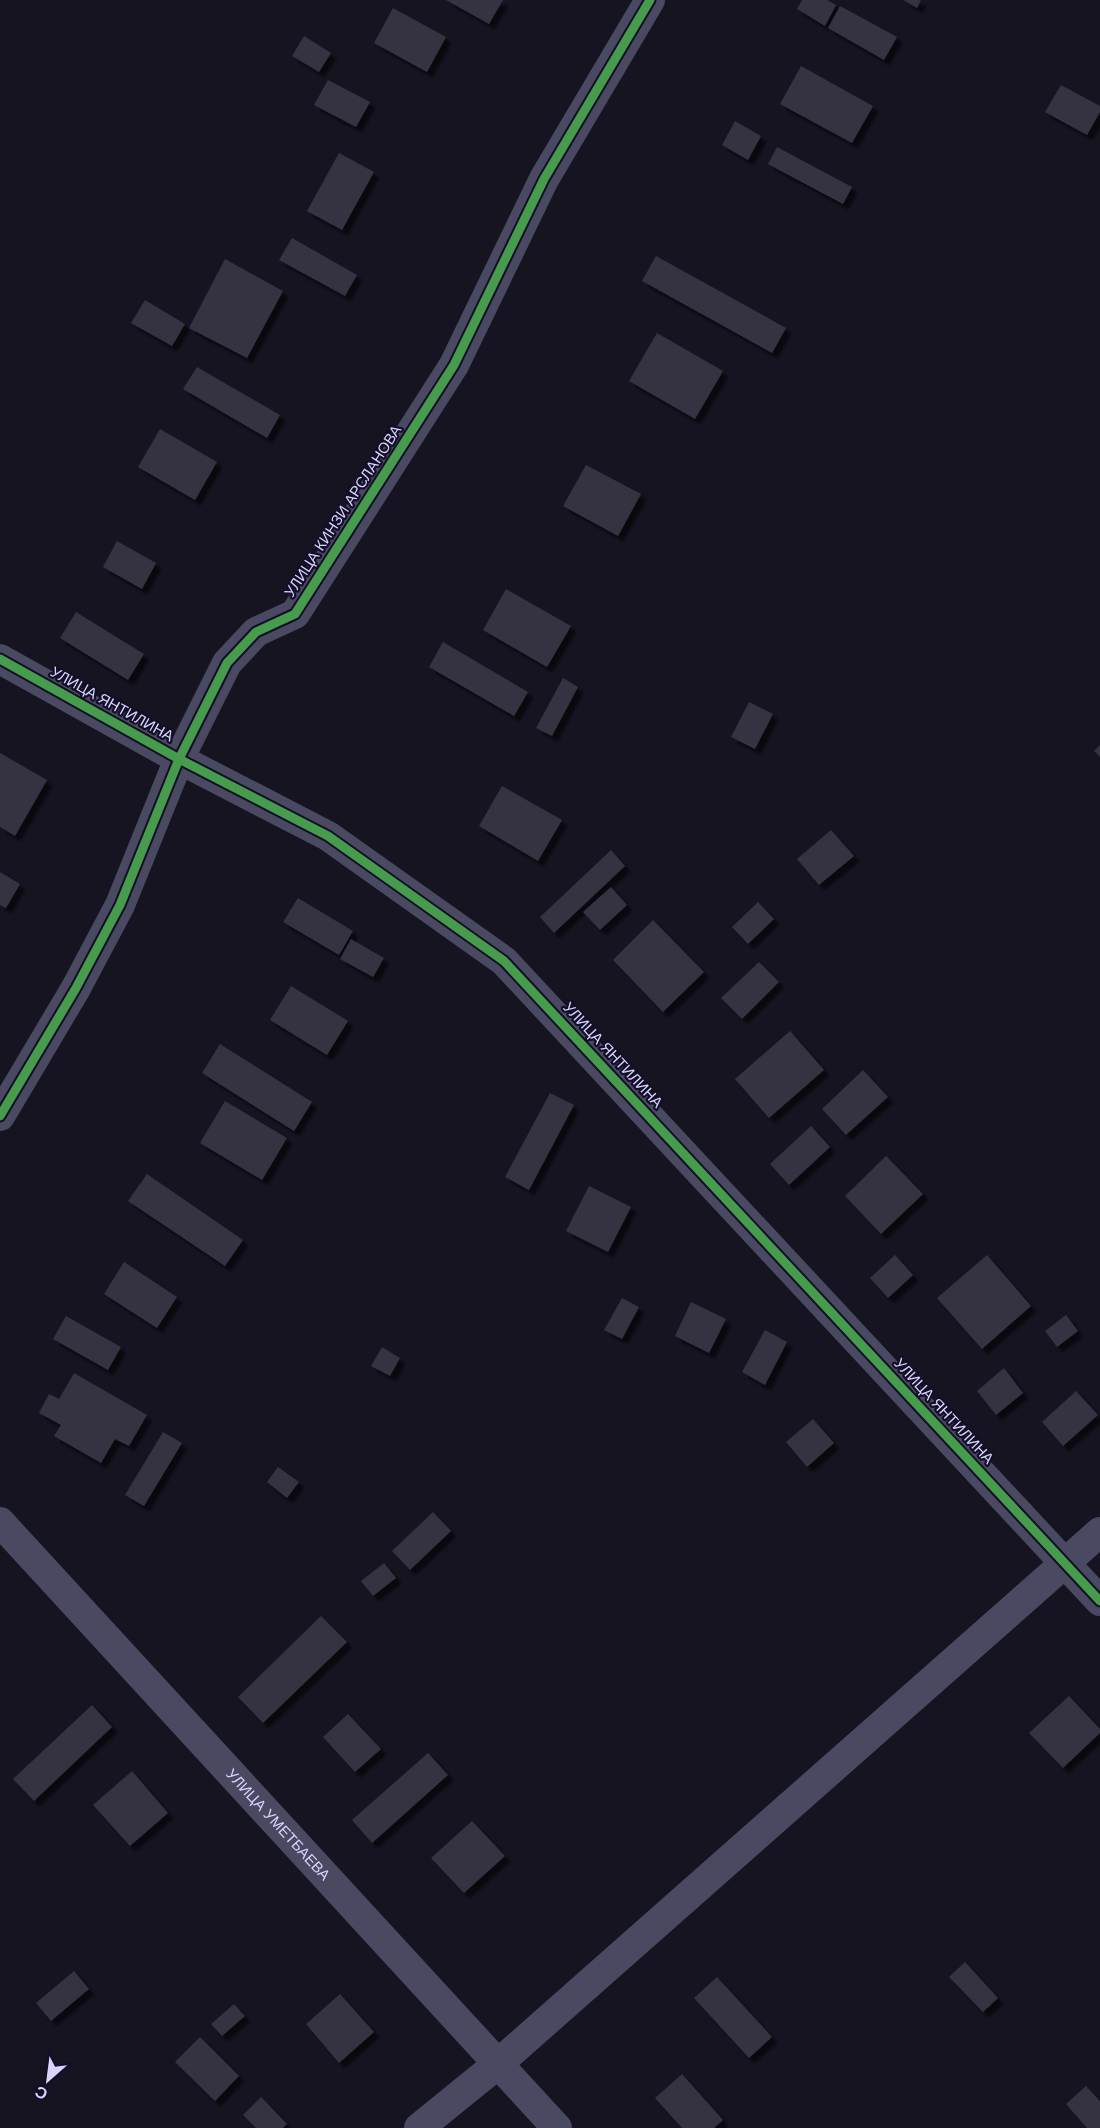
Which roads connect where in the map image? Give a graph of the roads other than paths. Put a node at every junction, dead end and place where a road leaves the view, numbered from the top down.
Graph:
1 (650, 0) edge
2 (0, 659) edge
3 (180, 759) junction
4 (0, 1116) edge
5 (0, 1522) edge
6 (1100, 1532) edge
7 (1065, 1563) junction
8 (1100, 1601) edge
9 (499, 2064) junction
10 (419, 2128) edge
11 (557, 2128) edge

1 - 3 street, УЛИЦА КИНЗИ АРСЛАНОВА
2 - 3 street, УЛИЦА ЯНТИЛИНА
3 - 4 street, УЛИЦА КИНЗИ АРСЛАНОВА
3 - 7 street, УЛИЦА ЯНТИЛИНА
5 - 9 street, УЛИЦА УМЕТБАЕВА
6 - 7 street
7 - 8 street, УЛИЦА ЯНТИЛИНА
7 - 9 street
9 - 10 street
9 - 11 street, УЛИЦА УМЕТБАЕВА

